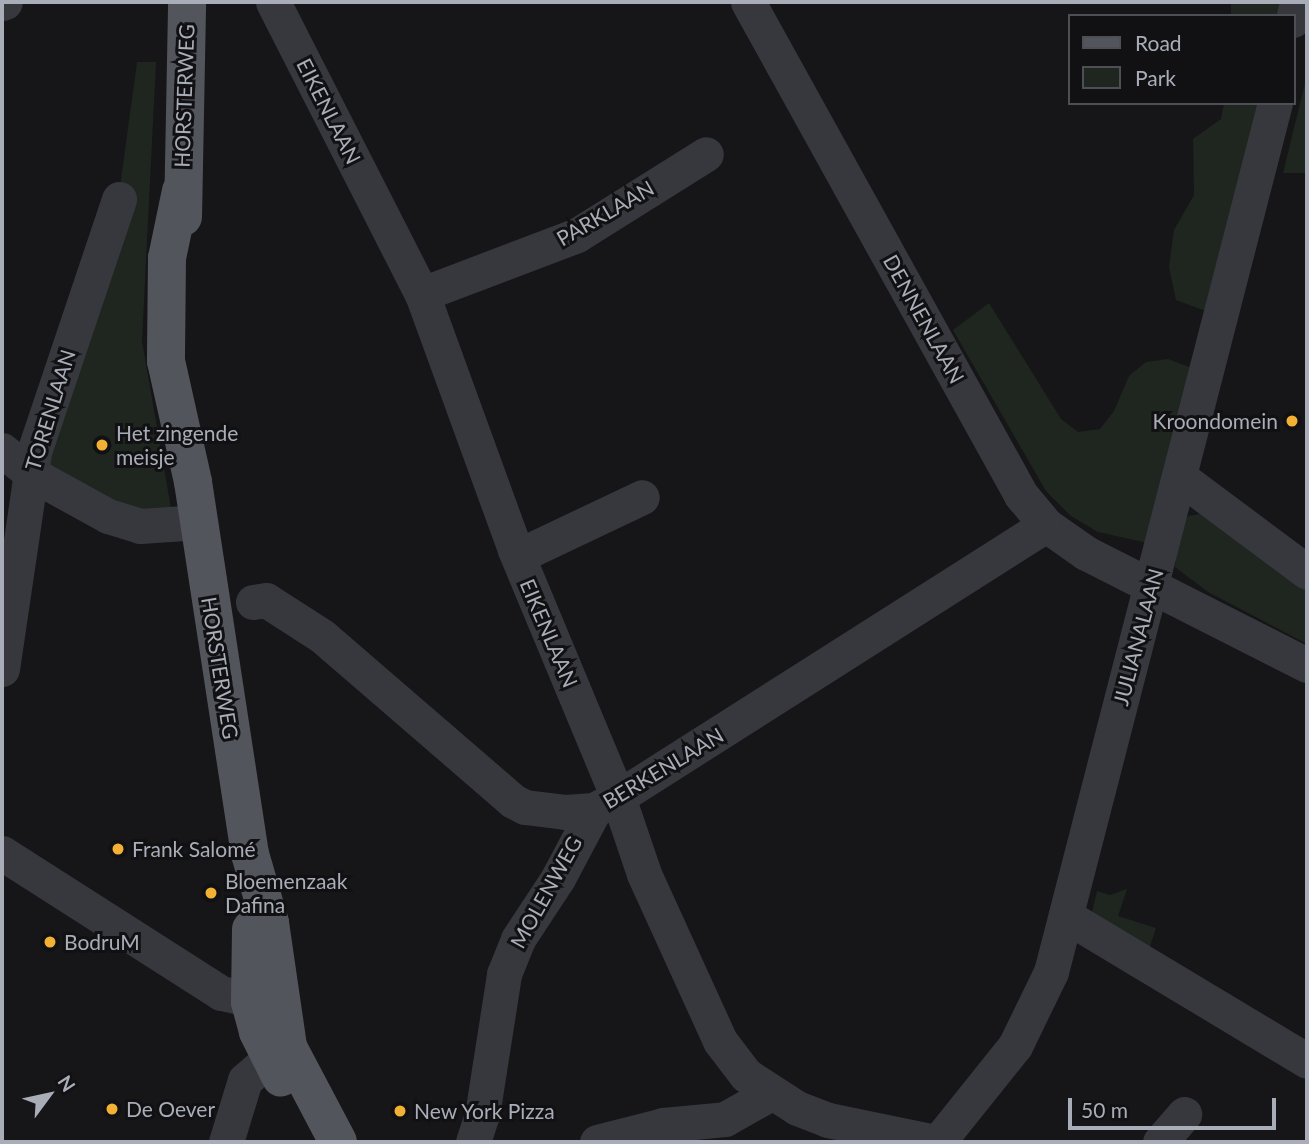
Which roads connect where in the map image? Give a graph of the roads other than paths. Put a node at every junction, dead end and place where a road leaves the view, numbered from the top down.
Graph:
1 (187, 2) edge
2 (274, 2) edge
3 (748, 2) edge
4 (1274, 105) edge
5 (706, 154) dead end
6 (119, 199) dead end
7 (422, 294) junction
8 (2, 450) edge
9 (30, 473) junction
10 (1181, 478) junction
11 (642, 497) dead end
12 (13, 517) edge
13 (199, 522) junction
14 (1046, 525) junction
15 (517, 556) junction
16 (1307, 572) edge
17 (1151, 586) junction
18 (253, 602) dead end
19 (1307, 666) edge
20 (2, 669) edge
21 (606, 803) junction
22 (2, 853) edge
23 (1066, 916) junction
24 (266, 1004) junction
25 (269, 1059) junction
26 (1307, 1060) edge
27 (771, 1093) junction
28 (1184, 1115) dead end
29 (226, 1142) edge
30 (325, 1142) edge
31 (338, 1142) edge
32 (473, 1142) edge
33 (597, 1142) edge
34 (937, 1142) edge
35 (1160, 1142) edge

1 - 13 main road, HORSTERWEG
2 - 7 street, EIKENLAAN
3 - 14 street, DENNENLAAN
4 - 10 street, JULIANALAAN
5 - 7 street, PARKLAAN
6 - 9 street, TORENLAAN
7 - 15 street, EIKENLAAN
8 - 9 street
9 - 12 street, TORENLAAN
9 - 13 street
10 - 16 street
10 - 17 street, JULIANALAAN
11 - 15 street
12 - 20 street, TORENLAAN
13 - 24 main road, HORSTERWEG
14 - 17 street, DENNENLAAN
14 - 21 street, BERKENLAAN
15 - 21 street, EIKENLAAN
17 - 19 street, DENNENLAAN
17 - 23 street, JULIANALAAN
18 - 21 street, BERKENLAAN
21 - 27 street, EIKENLAAN
21 - 32 street, MOLENWEG
22 - 24 street
23 - 26 street
23 - 34 street, JULIANALAAN
24 - 25 main road
24 - 31 main road
25 - 29 street
25 - 30 main road
27 - 33 street
27 - 34 street, EIKENLAAN
28 - 35 street

